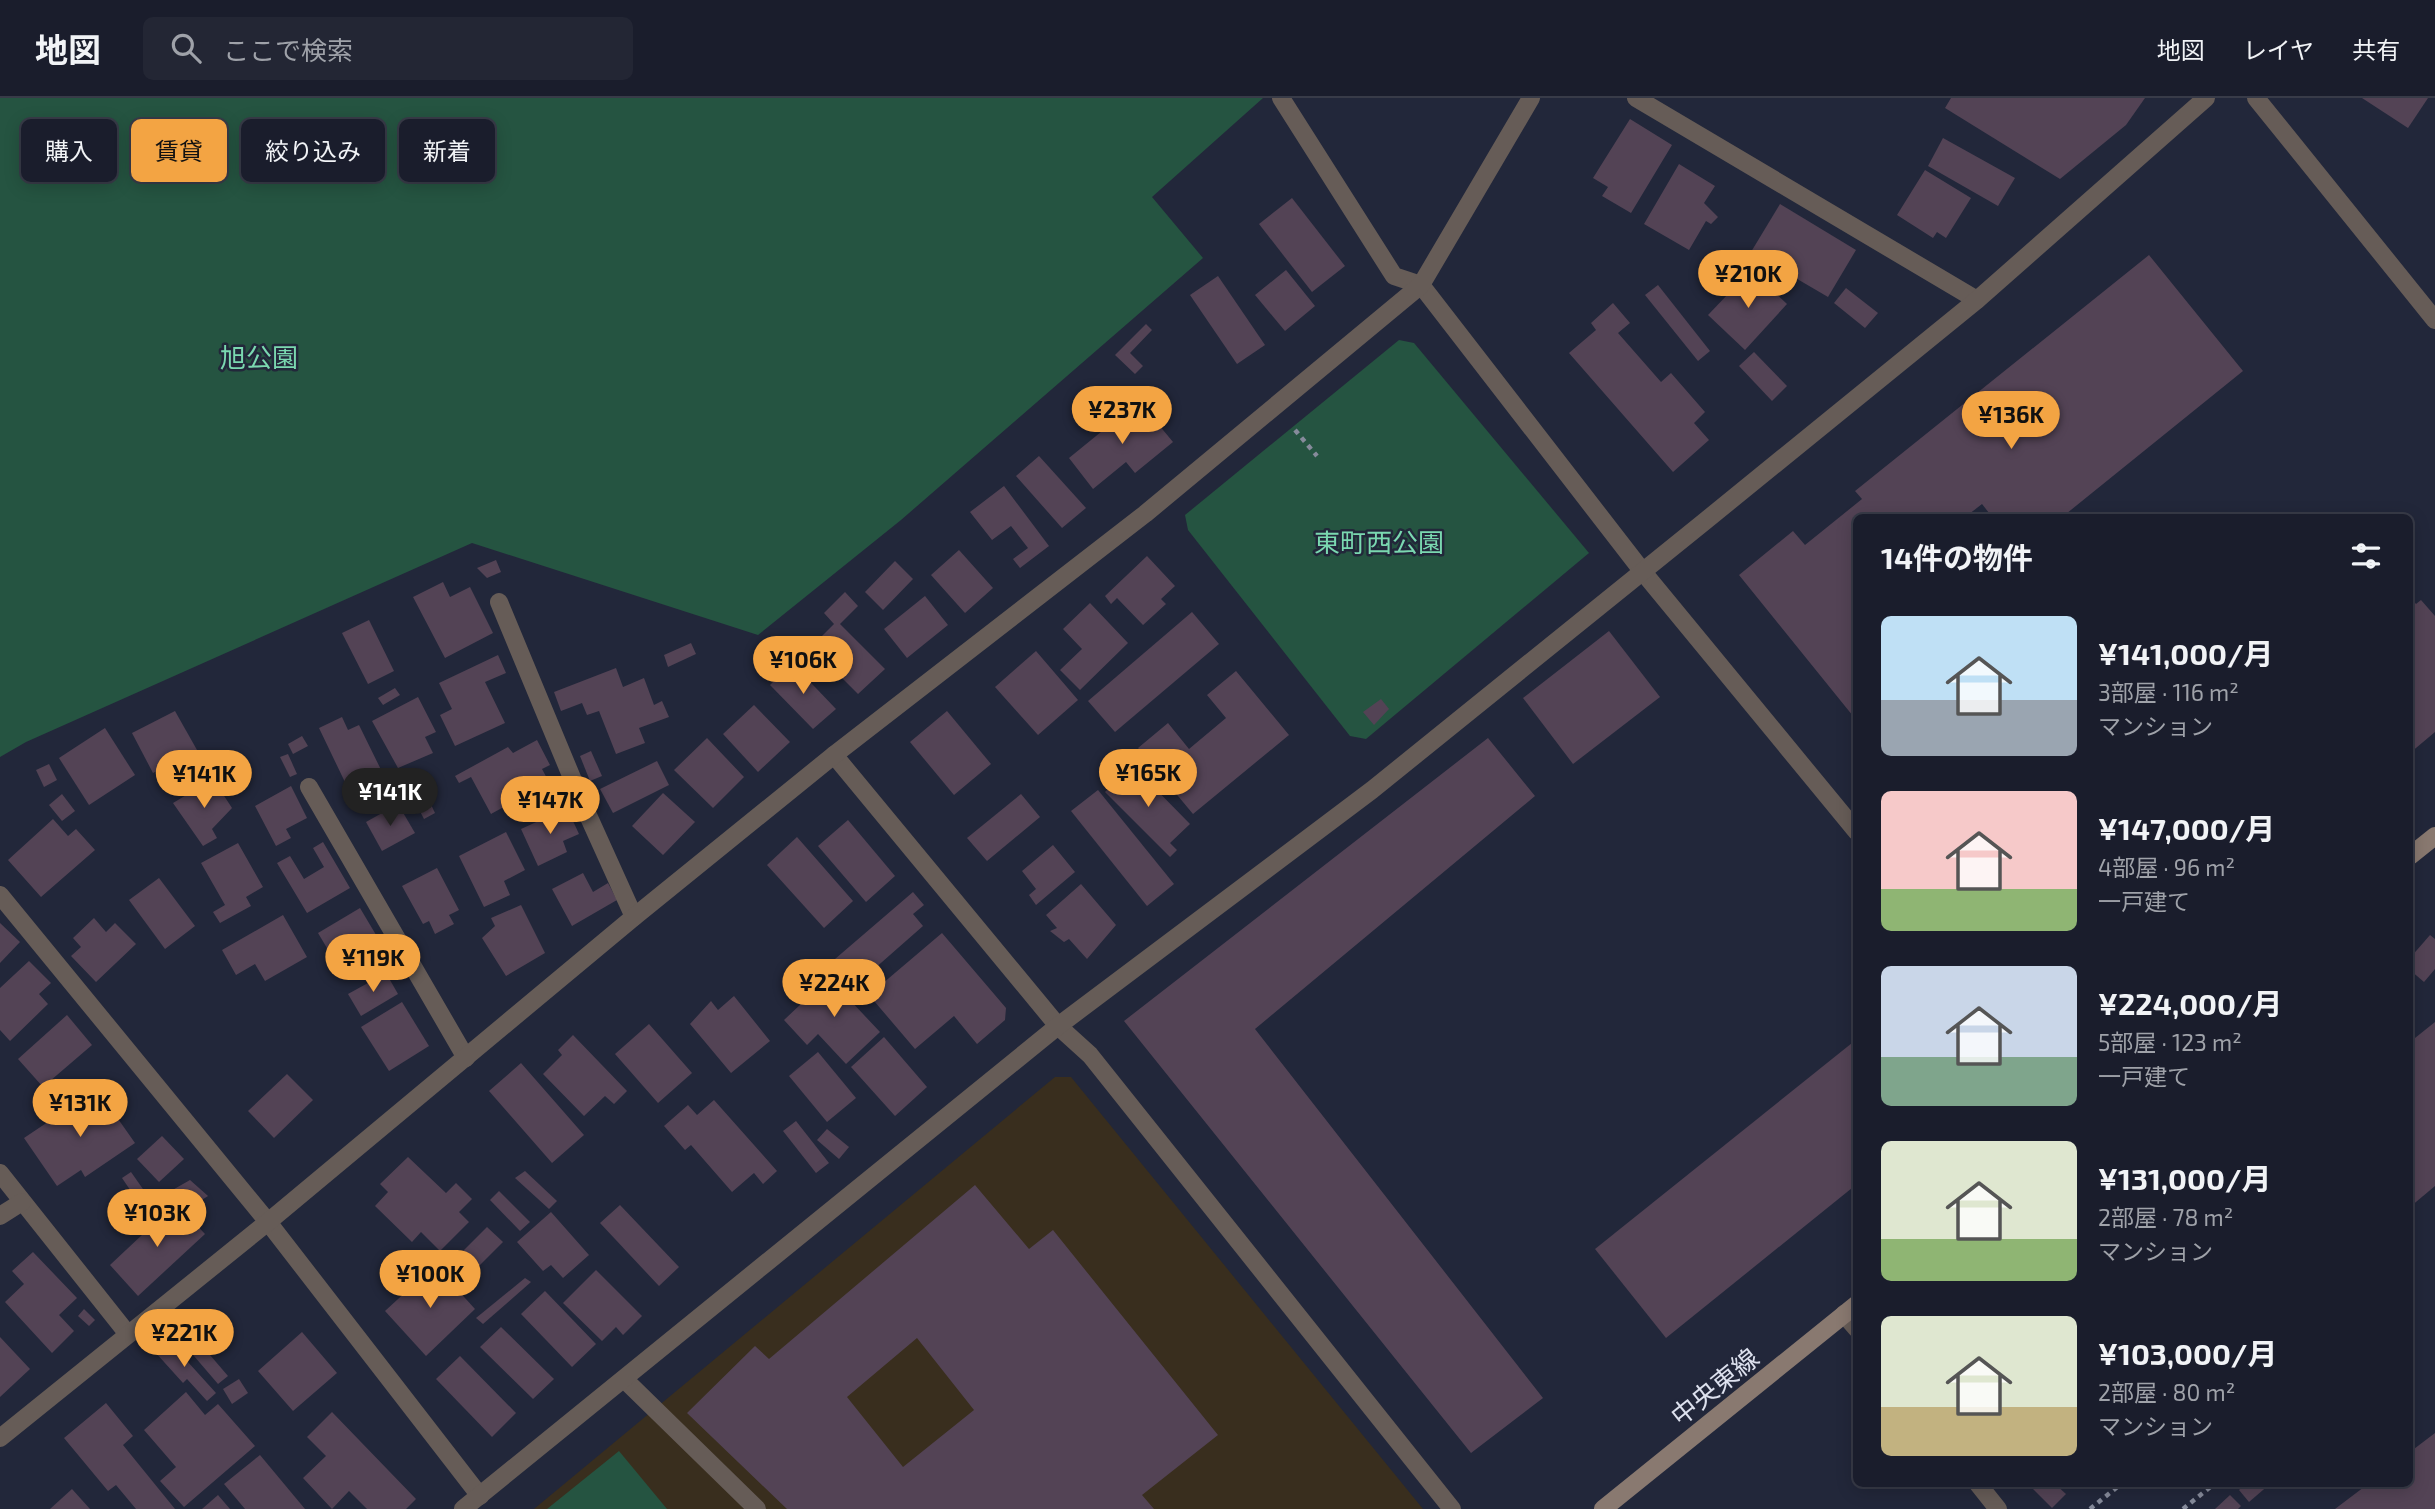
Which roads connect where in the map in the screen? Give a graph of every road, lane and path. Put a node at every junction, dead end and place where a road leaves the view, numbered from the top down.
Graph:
1 (1281, 98) edge
2 (1531, 98) edge
3 (1636, 98) edge
4 (2206, 98) edge
5 (2256, 98) edge
6 (1421, 285) junction
7 (1977, 300) junction
8 (2435, 320) edge
9 (1292, 426) dead end
10 (1317, 456) dead end
11 (1643, 572) junction
12 (499, 601) dead end
13 (834, 755) junction
14 (309, 787) dead end
15 (1853, 827) edge
16 (2435, 836) edge
17 (2413, 854) edge
18 (0, 895) edge
19 (635, 917) junction
20 (1058, 1026) junction
21 (466, 1058) junction
22 (0, 1173) edge
23 (22, 1202) junction
24 (0, 1216) edge
25 (268, 1222) junction
26 (1851, 1309) edge
27 (127, 1333) junction
28 (624, 1379) junction
29 (0, 1438) edge
30 (1980, 1487) edge
31 (2117, 1487) edge
32 (2210, 1487) edge
33 (480, 1496) junction
34 (463, 1509) edge
35 (757, 1509) edge
36 (1452, 1509) edge
37 (1604, 1509) edge
38 (1998, 1509) edge
39 (2090, 1509) edge
40 (2183, 1509) edge

1 - 6 street
2 - 6 street
3 - 7 street
4 - 7 street
5 - 8 street
6 - 11 street
6 - 13 street
7 - 11 street
9 - 10 path
11 - 15 street
11 - 20 street
12 - 19 street
13 - 19 street
13 - 20 street
14 - 21 street
16 - 17 main road
18 - 25 street
19 - 21 street
20 - 28 street
20 - 36 street
21 - 25 street
22 - 23 street
23 - 24 street
23 - 27 street
25 - 27 street
25 - 33 street
26 - 37 main road, 中央東線
27 - 29 street
28 - 33 street
28 - 35 street
30 - 38 street
31 - 39 path
32 - 40 path
33 - 34 street

